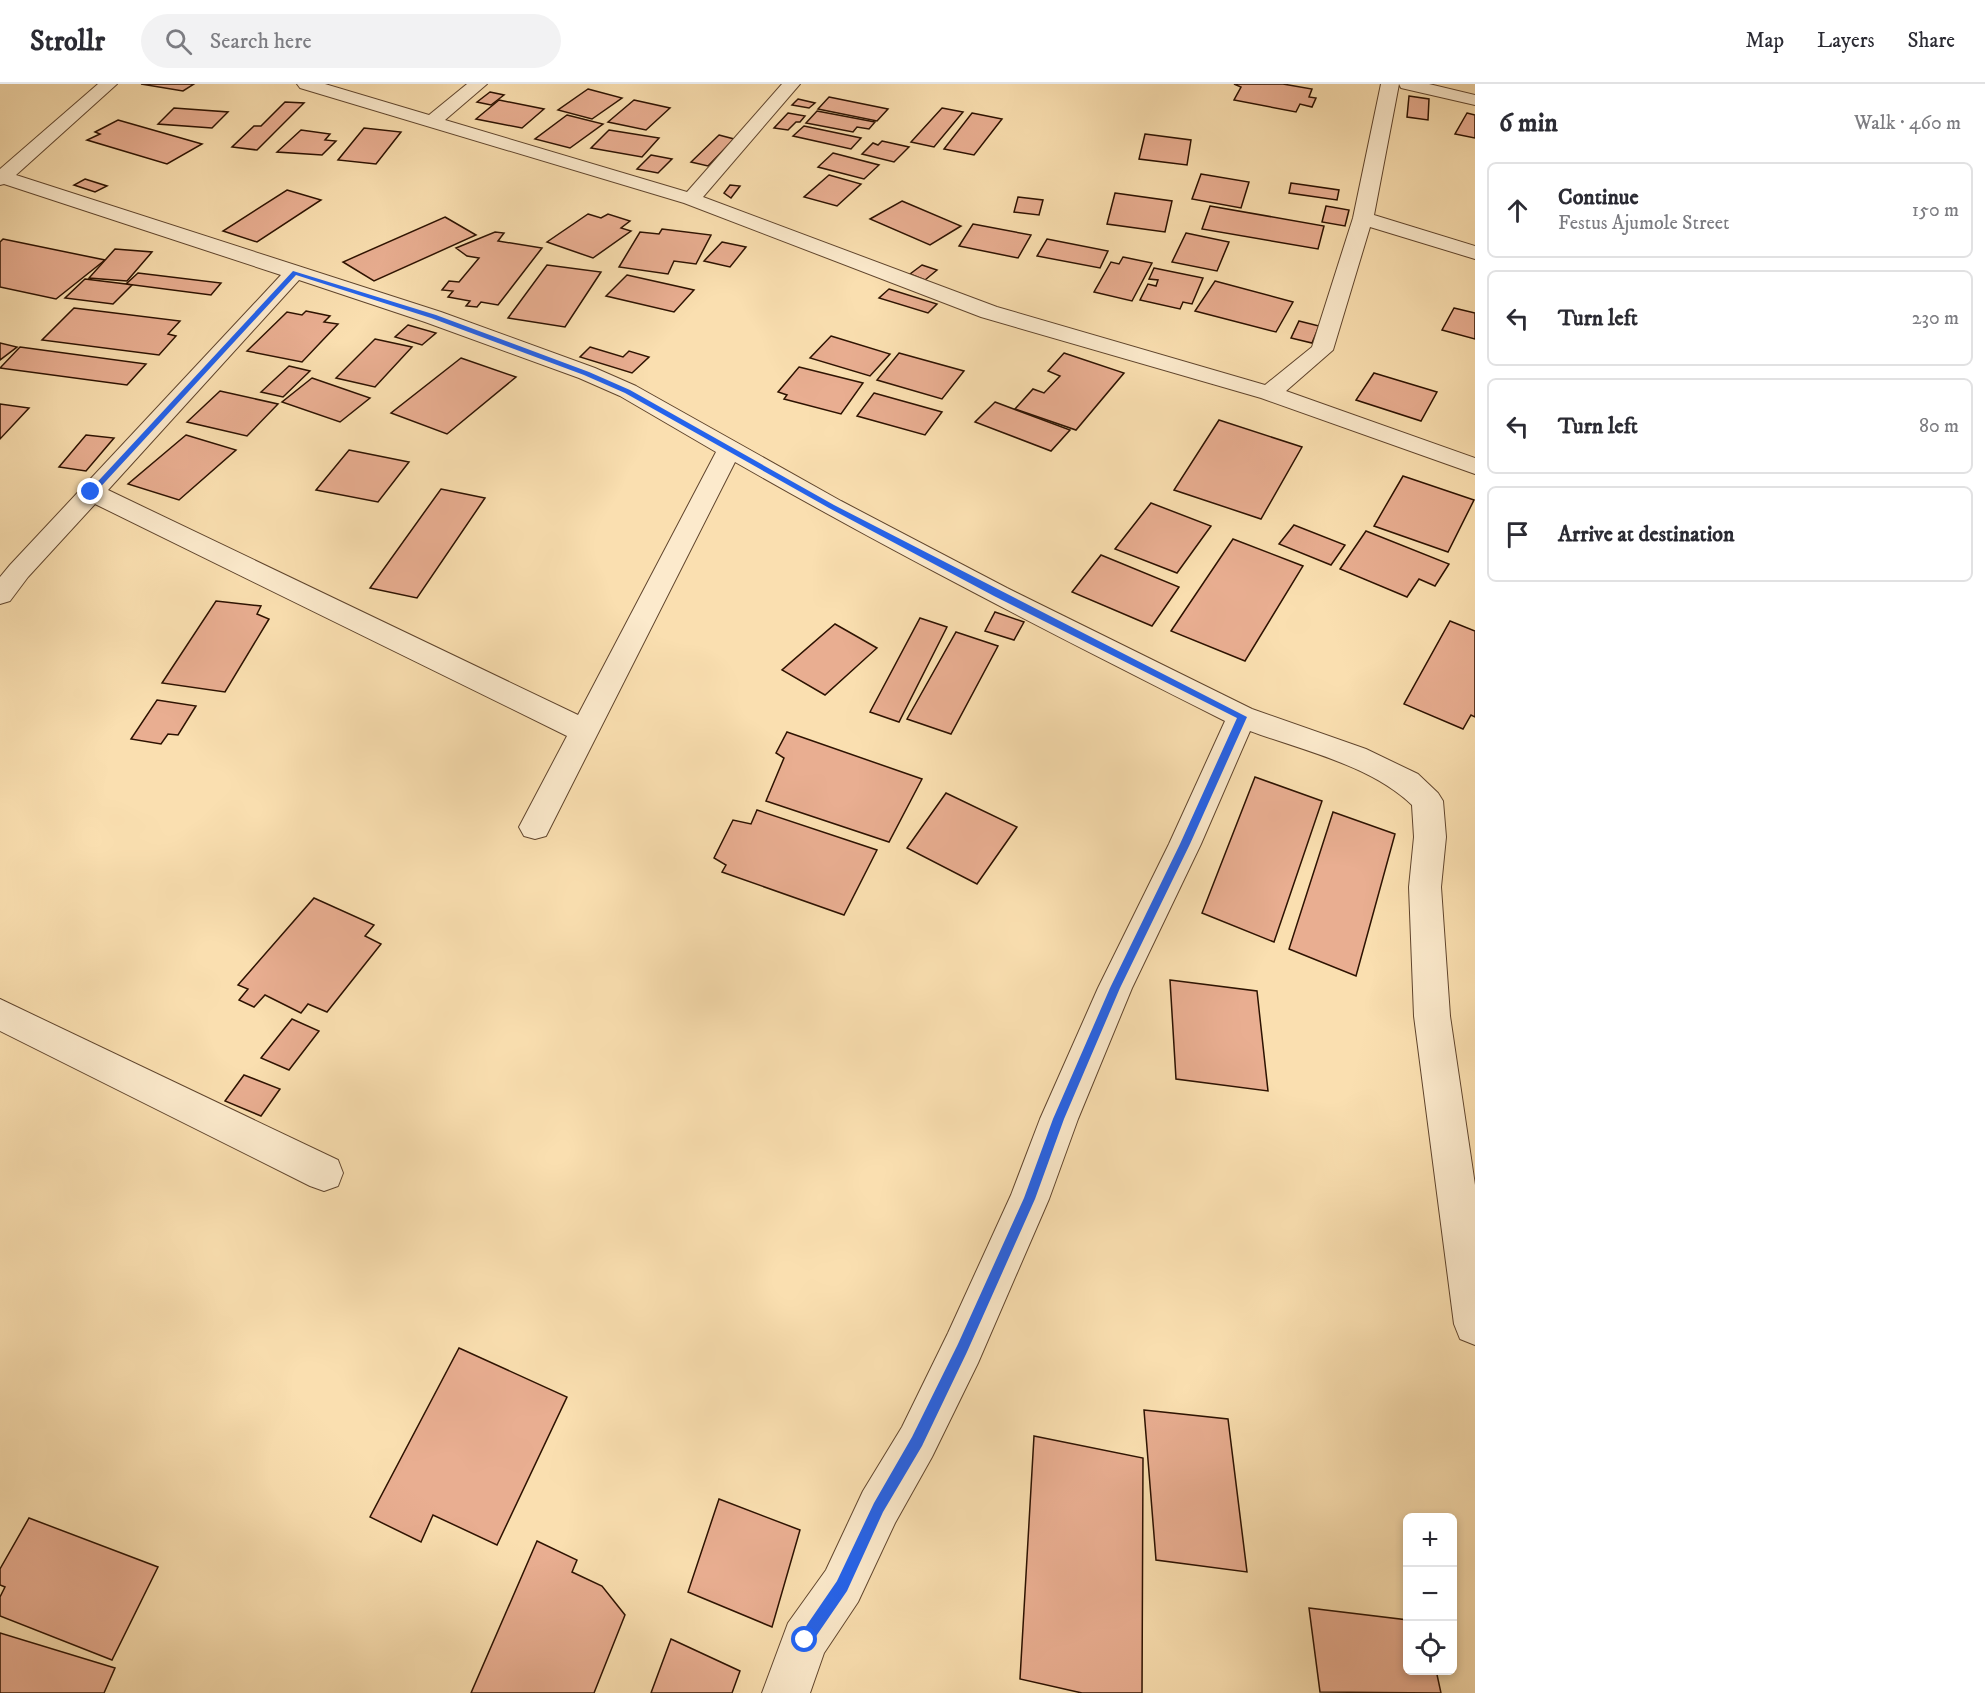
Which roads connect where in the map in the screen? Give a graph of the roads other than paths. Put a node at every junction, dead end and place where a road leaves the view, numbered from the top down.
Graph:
1 (108, 84) edge
2 (306, 84) edge
3 (478, 84) edge
4 (791, 84) edge
5 (1390, 84) edge
6 (1407, 84) edge
7 (1475, 100) edge
8 (433, 121) junction
9 (1, 178) edge
10 (691, 199) junction
11 (1363, 218) junction
12 (1475, 253) edge
13 (295, 272) junction
14 (1269, 393) junction
15 (730, 449) junction
16 (1475, 466) edge
17 (91, 492) junction
18 (0, 595) edge
19 (1242, 717) junction
20 (584, 731) junction
21 (535, 827) dead end
22 (0, 1014) edge
23 (324, 1173) dead end
24 (1475, 1324) edge
25 (786, 1693) edge

1 - 9 street
2 - 8 street
3 - 8 street
4 - 10 street
5 - 11 street
6 - 7 street
8 - 10 street
9 - 13 street
10 - 14 street
11 - 12 street
11 - 14 street
13 - 15 street
13 - 17 street
14 - 16 street
15 - 19 street
15 - 20 street
17 - 18 street
17 - 20 street
19 - 24 street
19 - 25 street
20 - 21 street
22 - 23 street

